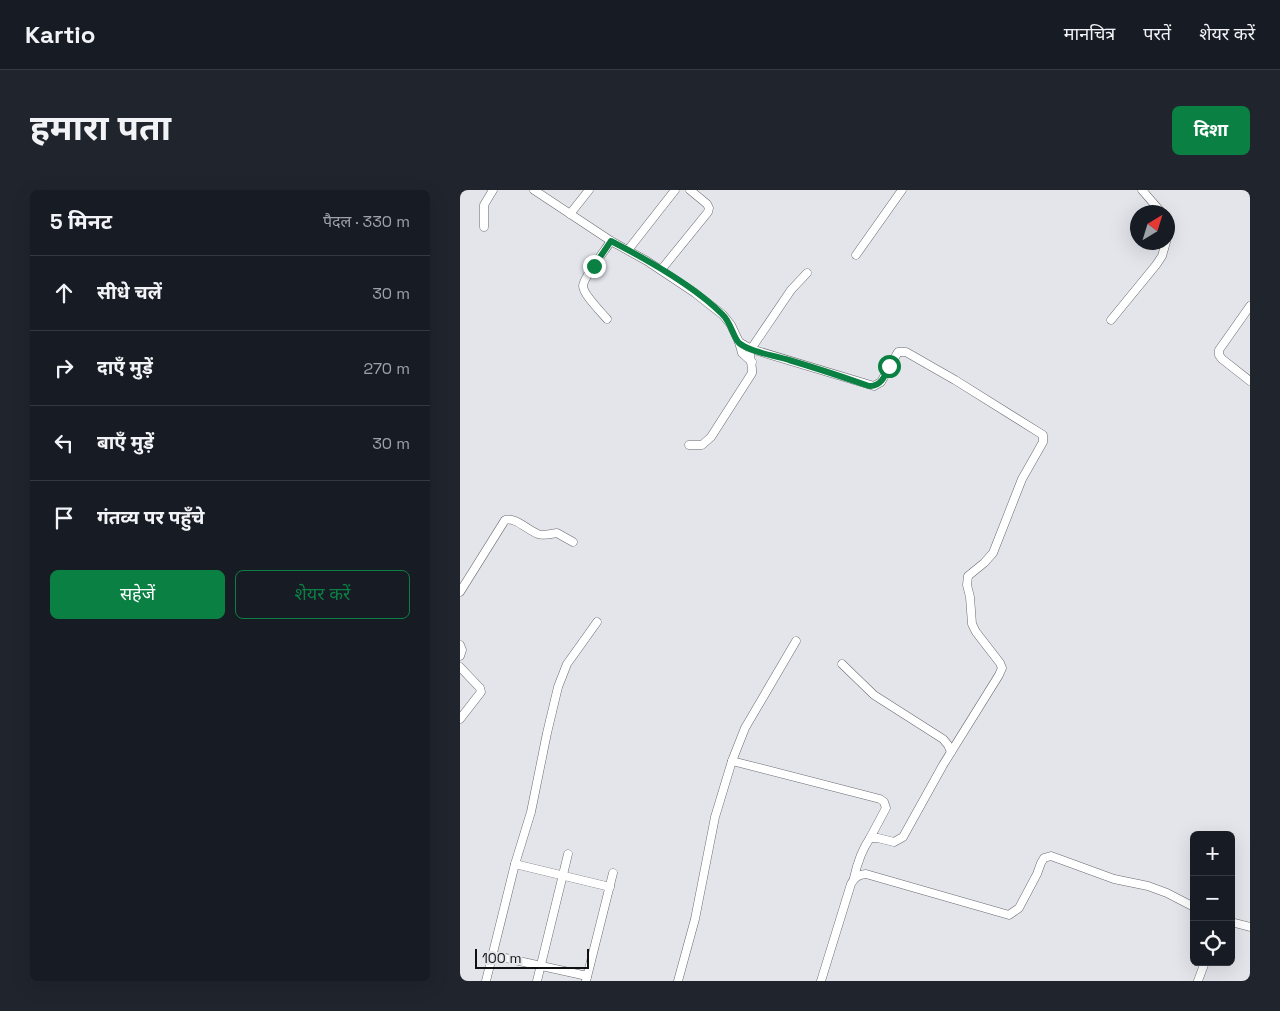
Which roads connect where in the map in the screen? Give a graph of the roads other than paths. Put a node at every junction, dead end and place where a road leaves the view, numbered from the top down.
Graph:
1 (493, 190) edge
2 (534, 190) edge
3 (589, 190) edge
4 (675, 190) edge
5 (690, 190) edge
6 (902, 190) edge
7 (1142, 190) edge
8 (1155, 205) edge
9 (570, 214) junction
10 (484, 227) dead end
11 (611, 241) junction
12 (628, 250) junction
13 (1164, 250) edge
14 (856, 255) dead end
15 (661, 270) junction
16 (808, 273) dead end
17 (1250, 306) edge
18 (606, 318) dead end
19 (1112, 320) dead end
20 (738, 342) junction
21 (751, 349) junction
22 (752, 362) junction
23 (1250, 381) edge
24 (689, 445) dead end
25 (573, 542) dead end
26 (460, 592) edge
27 (597, 622) dead end
28 (796, 641) dead end
29 (460, 644) edge
30 (460, 656) edge
31 (842, 664) dead end
32 (460, 667) edge
33 (460, 719) edge
34 (951, 752) junction
35 (732, 761) junction
36 (870, 838) junction
37 (568, 854) dead end
38 (515, 864) junction
39 (613, 873) dead end
40 (563, 875) junction
41 (854, 878) junction
42 (610, 887) junction
43 (1190, 905) edge
44 (1235, 923) edge
45 (1250, 928) edge
46 (492, 955) junction
47 (540, 966) junction
48 (1204, 966) edge
49 (586, 979) edge
50 (486, 981) edge
51 (536, 981) edge
52 (678, 981) edge
53 (821, 981) edge
54 (1198, 981) edge

1 - 10 street
2 - 9 street
3 - 9 street
4 - 12 street
5 - 15 street
6 - 14 street
7 - 8 street
9 - 11 street
11 - 12 street
11 - 18 street
12 - 15 street
13 - 19 street
15 - 20 street
16 - 21 street
17 - 23 street
20 - 21 street
20 - 22 street
21 - 22 street
21 - 34 street
22 - 24 street
25 - 26 street
27 - 38 street
28 - 35 street
29 - 30 street
31 - 34 street
32 - 33 street
34 - 36 street
35 - 36 street
35 - 52 street
36 - 41 street
37 - 40 street
38 - 40 street
38 - 46 street
39 - 42 street
40 - 42 street
40 - 47 street
41 - 43 street
41 - 53 street
42 - 49 street
44 - 45 street
46 - 47 street
46 - 50 street
47 - 49 street
47 - 51 street
48 - 54 street

